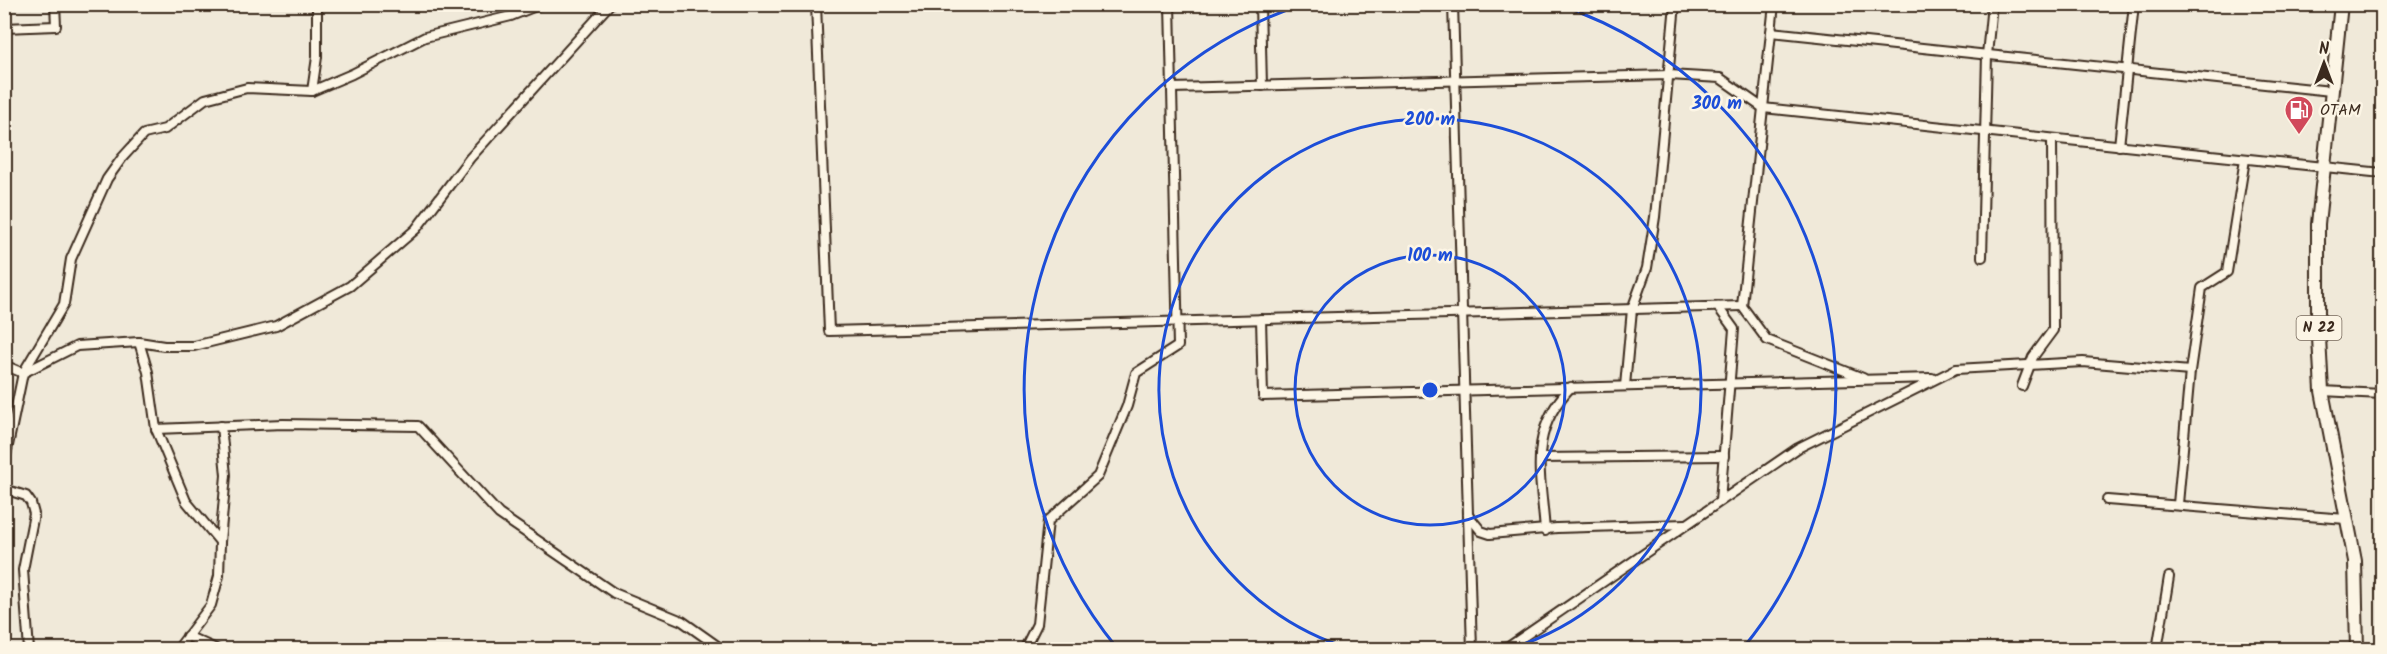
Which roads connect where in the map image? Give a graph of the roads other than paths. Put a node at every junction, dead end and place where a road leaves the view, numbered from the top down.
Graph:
1 (55, 4) edge
2 (316, 4) edge
3 (541, 4) edge
4 (610, 4) edge
5 (816, 4) edge
6 (1170, 4) edge
7 (1260, 4) edge
8 (1453, 4) edge
9 (1675, 4) edge
10 (1774, 4) edge
11 (1992, 4) edge
12 (2134, 4) edge
13 (2328, 4) edge
14 (2341, 5) edge
15 (4, 28) edge
16 (1771, 32) junction
17 (1987, 55) junction
18 (2127, 70) junction
19 (1669, 75) junction
20 (1456, 81) junction
21 (1262, 86) junction
22 (1172, 88) junction
23 (312, 91) junction
24 (2331, 91) junction
25 (1763, 108) junction
26 (1984, 131) junction
27 (2052, 139) junction
28 (2119, 146) junction
29 (2245, 159) junction
30 (2323, 167) junction
31 (2382, 173) edge
32 (1982, 257) dead end
33 (1742, 306) junction
34 (1718, 307) junction
35 (1632, 309) junction
36 (1462, 314) junction
37 (1261, 319) junction
38 (1179, 321) junction
39 (139, 342) junction
40 (2031, 364) junction
41 (4, 365) edge
42 (2190, 371) junction
43 (23, 373) junction
44 (1936, 377) junction
45 (1866, 379) junction
46 (1730, 383) junction
47 (1625, 386) junction
48 (2022, 386) dead end
49 (1571, 387) junction
50 (1464, 390) junction
51 (2322, 391) junction
52 (2382, 394) edge
53 (221, 426) junction
54 (156, 429) junction
55 (1724, 456) junction
56 (1540, 458) junction
57 (4, 465) edge
58 (4, 489) edge
59 (2107, 500) dead end
60 (1720, 501) junction
61 (2178, 504) junction
62 (1468, 515) junction
63 (2346, 519) junction
64 (1686, 524) junction
65 (1545, 531) junction
66 (220, 542) junction
67 (2169, 577) dead end
68 (187, 636) junction
69 (29, 650) edge
70 (177, 650) edge
71 (218, 650) edge
72 (723, 650) edge
73 (1024, 650) edge
74 (1472, 650) edge
75 (1504, 650) edge
76 (2157, 650) edge
77 (2357, 650) edge

1 - 15 street
2 - 23 street
3 - 23 street
4 - 39 street
5 - 38 street
6 - 22 street
7 - 21 street
8 - 20 street
9 - 19 street
10 - 16 street
11 - 17 street
12 - 18 street
13 - 14 street
14 - 24 main road, N 22 / N 22
16 - 17 street
16 - 25 street
17 - 18 street
17 - 26 street
18 - 24 street
18 - 28 street
19 - 20 street
19 - 25 street
19 - 35 street
20 - 21 street
20 - 36 street
21 - 22 street
22 - 38 street
23 - 43 street
24 - 30 main road, N 22 / N 22
25 - 26 street
25 - 33 street
26 - 27 street
26 - 32 street
27 - 28 street
27 - 40 street
28 - 29 street
29 - 30 street
29 - 42 street
30 - 31 street
30 - 51 main road, N 22 / N 22
33 - 34 street
33 - 45 street
34 - 35 street
34 - 46 street
35 - 36 street
35 - 47 street
36 - 37 street
36 - 50 street
37 - 38 street
37 - 50 street
38 - 73 street
39 - 43 street
39 - 54 street
40 - 42 street
40 - 44 street
40 - 48 street
41 - 43 street
42 - 61 street
43 - 57 street
44 - 45 street
44 - 60 street
45 - 46 street
46 - 47 street
46 - 55 street
47 - 49 street
49 - 50 street
49 - 56 street
50 - 62 street
51 - 52 street
51 - 63 main road, N 22 / N 22
53 - 54 street
53 - 66 street
53 - 72 street
54 - 66 street
55 - 56 street
55 - 60 street
56 - 65 street
58 - 69 street
59 - 61 street
60 - 64 street
61 - 63 street
62 - 65 street
62 - 74 street
63 - 77 main road, N 22 / N 22
64 - 65 street
64 - 75 street
66 - 68 street
67 - 76 street
68 - 70 street
68 - 71 street

